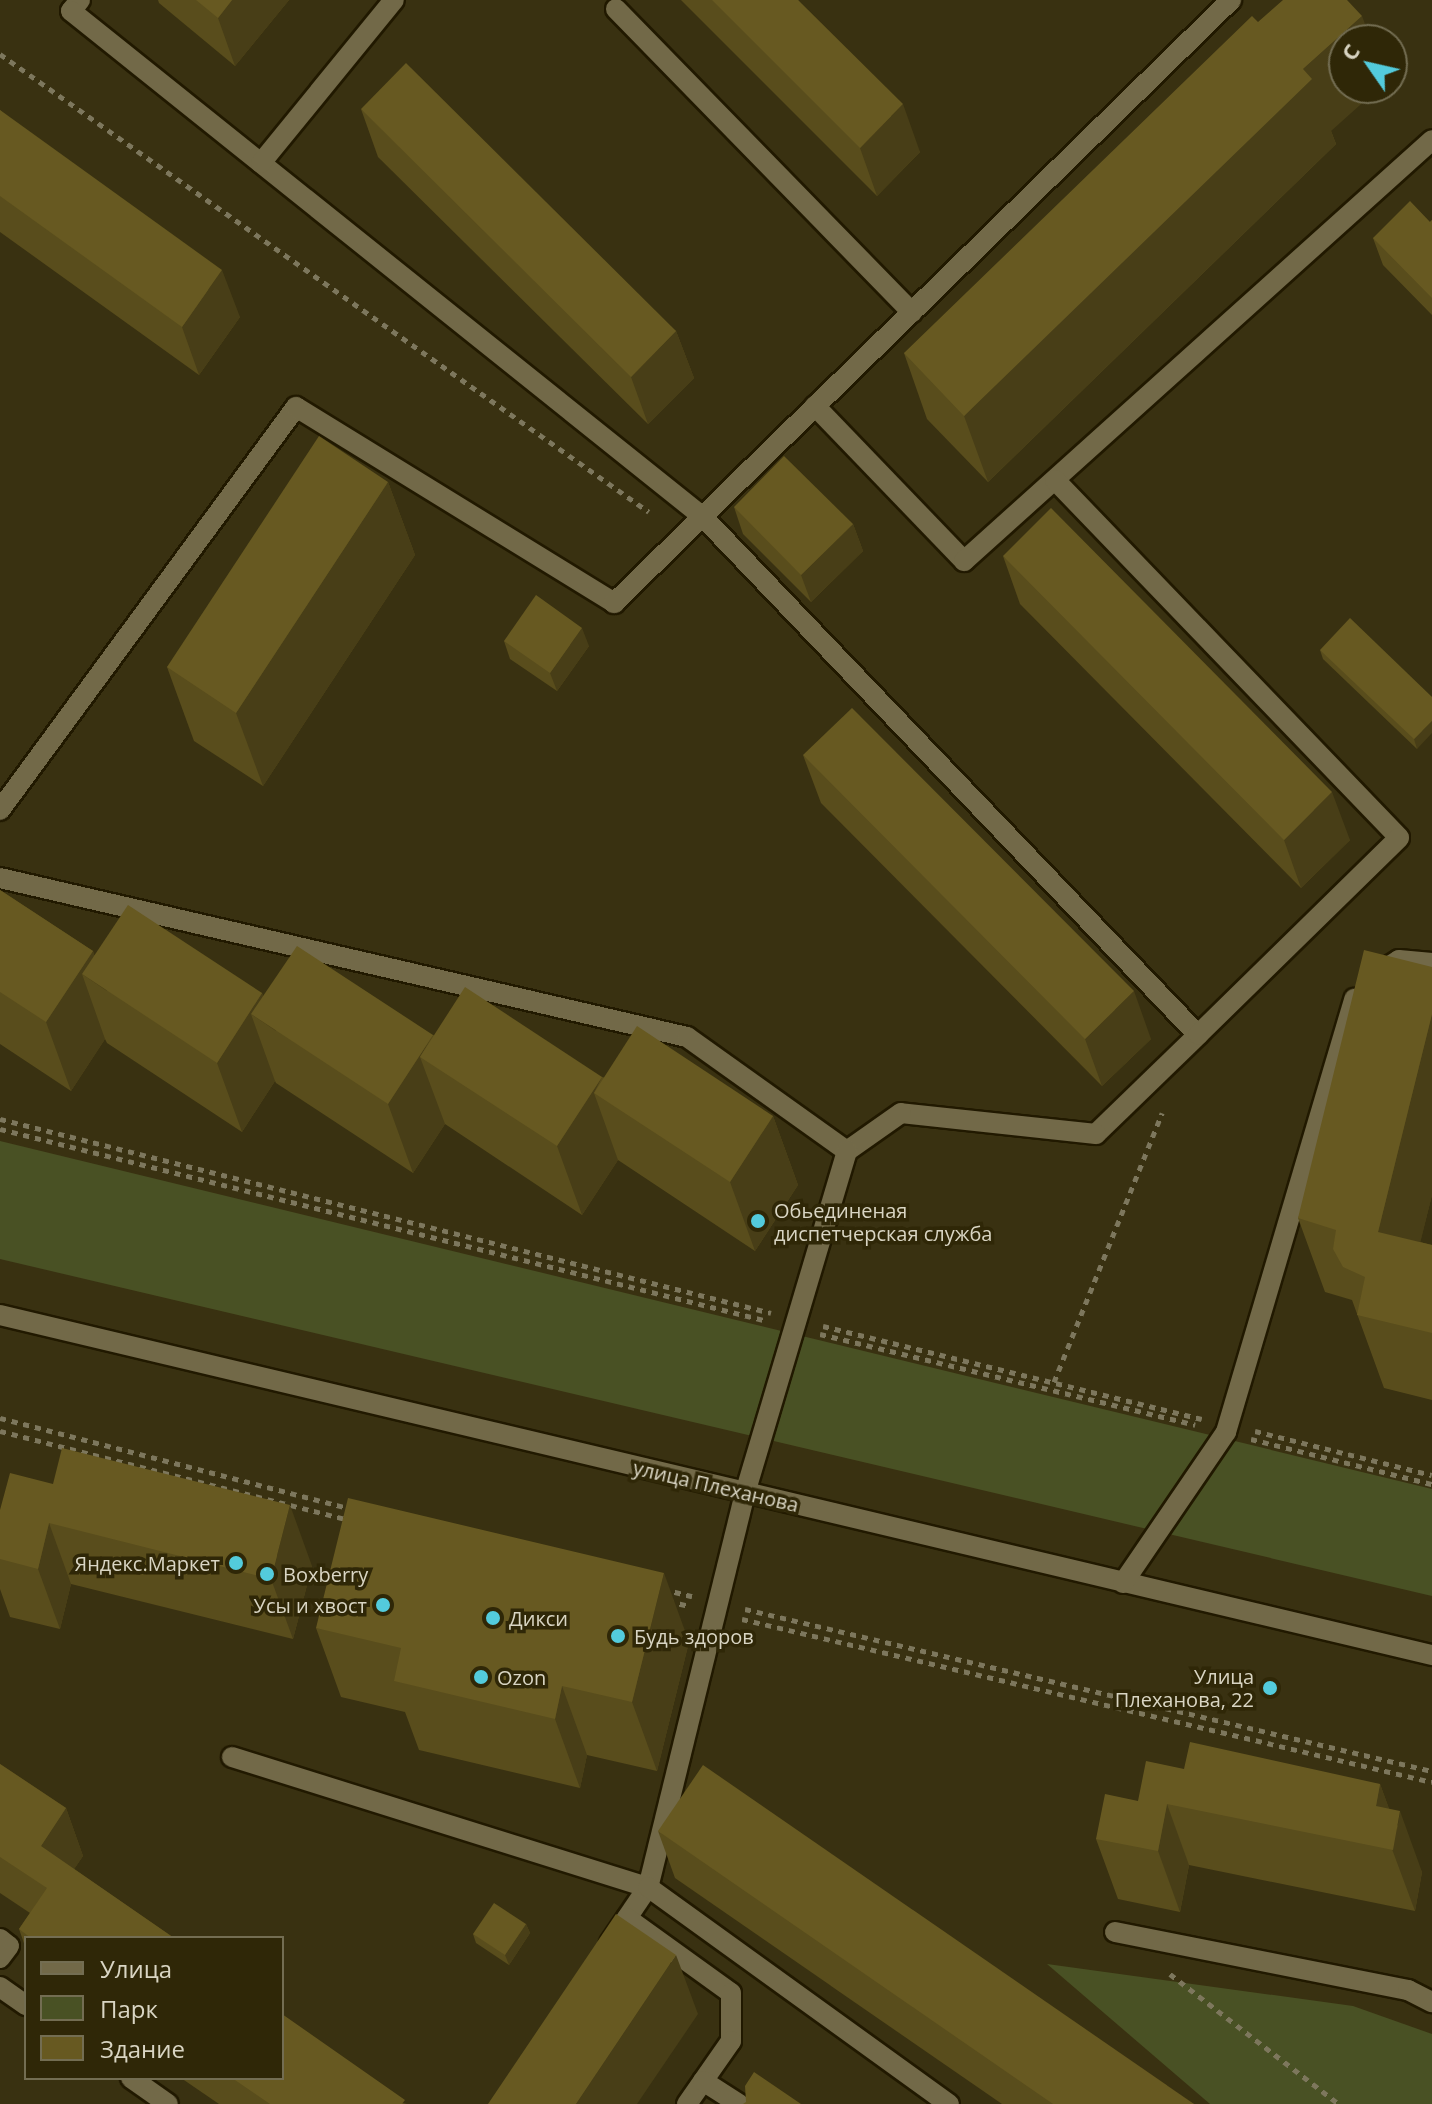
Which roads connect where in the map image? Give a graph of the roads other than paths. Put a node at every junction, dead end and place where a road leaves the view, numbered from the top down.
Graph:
1 (80, 0) edge
2 (394, 0) edge
3 (1231, 0) edge
4 (616, 9) dead end
5 (1432, 140) edge
6 (261, 163) junction
7 (912, 312) junction
8 (815, 406) junction
9 (1055, 480) junction
10 (703, 517) junction
11 (0, 810) edge
12 (0, 878) edge
13 (1432, 963) edge
14 (1198, 1035) junction
15 (847, 1151) junction
16 (0, 1315) edge
17 (745, 1493) junction
18 (1123, 1583) junction
19 (1432, 1655) edge
20 (232, 1757) dead end
21 (648, 1887) junction
22 (627, 1918) junction
23 (1115, 1932) dead end
24 (0, 1939) edge
25 (601, 1955) edge
26 (0, 1958) edge
27 (0, 1987) edge
28 (1432, 2002) edge
29 (24, 2004) edge
30 (134, 2080) edge
31 (703, 2081) junction
32 (168, 2104) edge
33 (687, 2104) edge
34 (739, 2104) edge
35 (949, 2104) edge

1 - 6 street
2 - 6 street
3 - 7 street
4 - 7 street
5 - 9 street
6 - 10 street
7 - 8 street
8 - 9 street
8 - 10 street
9 - 14 street
10 - 11 street
10 - 14 street
12 - 15 street
13 - 18 street
14 - 15 street
15 - 17 street
16 - 17 street, улица Плеханова
17 - 18 street, улица Плеханова
17 - 21 street
18 - 19 street, улица Плеханова
20 - 21 street
21 - 22 street
21 - 35 street
22 - 25 street
22 - 31 street
23 - 28 street
24 - 26 street
27 - 29 street
30 - 32 street
31 - 33 street
31 - 34 street

